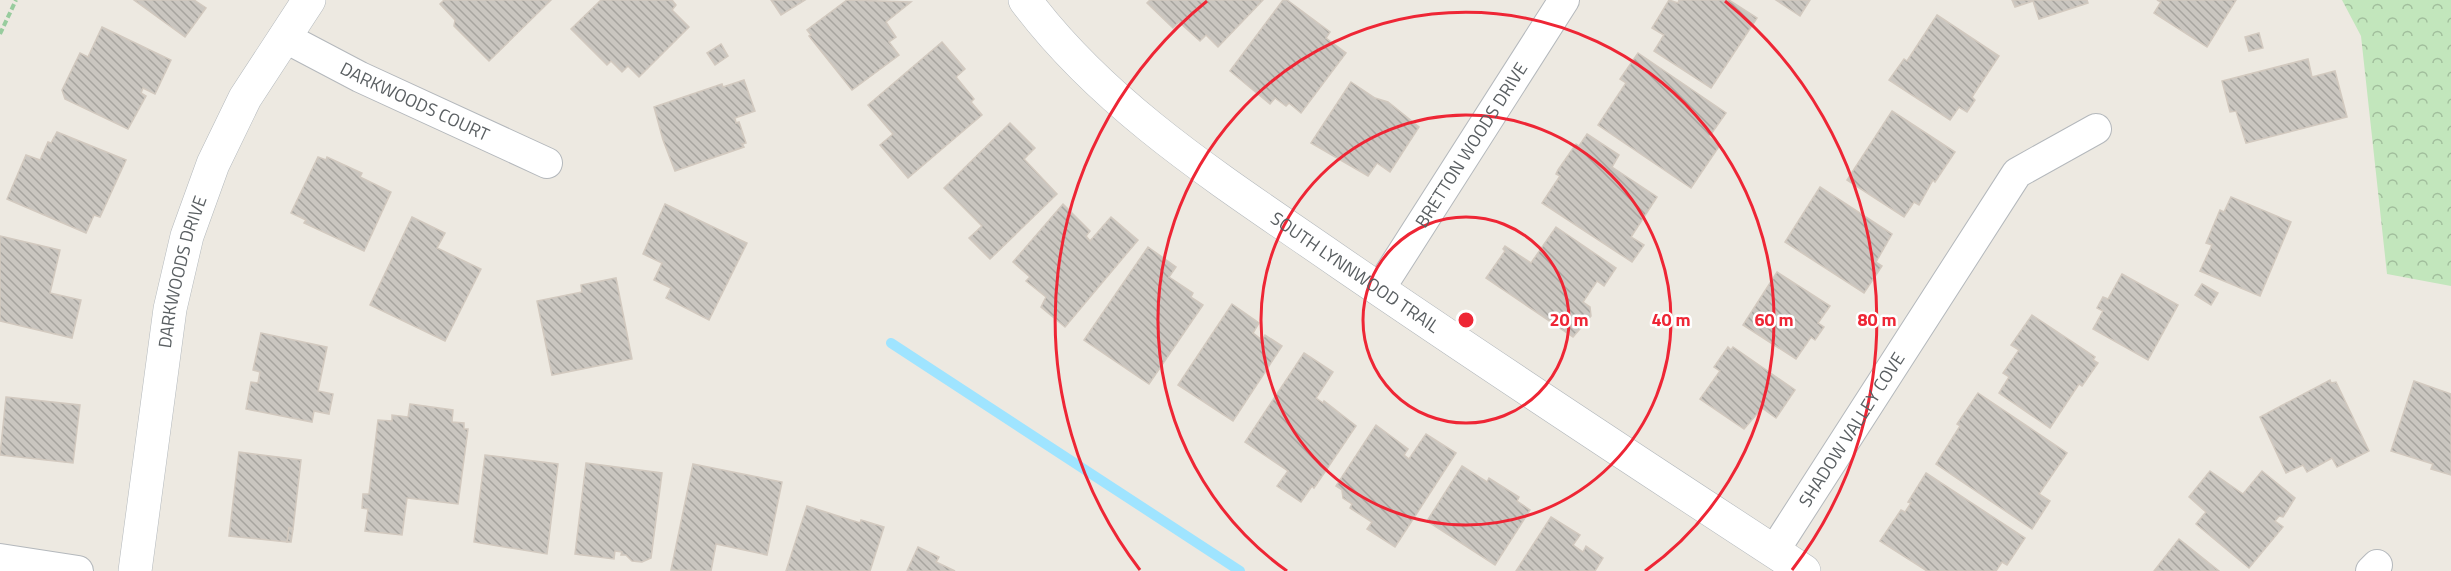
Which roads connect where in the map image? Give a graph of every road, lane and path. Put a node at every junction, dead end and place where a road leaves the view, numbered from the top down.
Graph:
1 (16, 0) edge
2 (309, 0) edge
3 (1025, 0) edge
4 (1564, 0) edge
5 (0, 34) edge
6 (284, 37) junction
7 (2096, 129) dead end
8 (547, 163) dead end
9 (1379, 290) junction
10 (1773, 551) junction
11 (0, 559) edge
12 (78, 571) edge
13 (135, 571) edge
14 (1804, 571) edge

1 - 5 path
2 - 6 street, DARKWOODS DRIVE
3 - 9 street, SOUTH LYNNWOOD TRAIL
4 - 9 street, BRETTON WOODS DRIVE
6 - 8 street, DARKWOODS COURT
6 - 13 street, DARKWOODS DRIVE
7 - 10 street, SHADOW VALLEY COVE
9 - 10 street, SOUTH LYNNWOOD TRAIL
10 - 14 street, SOUTH LYNNWOOD TRAIL
11 - 12 street

